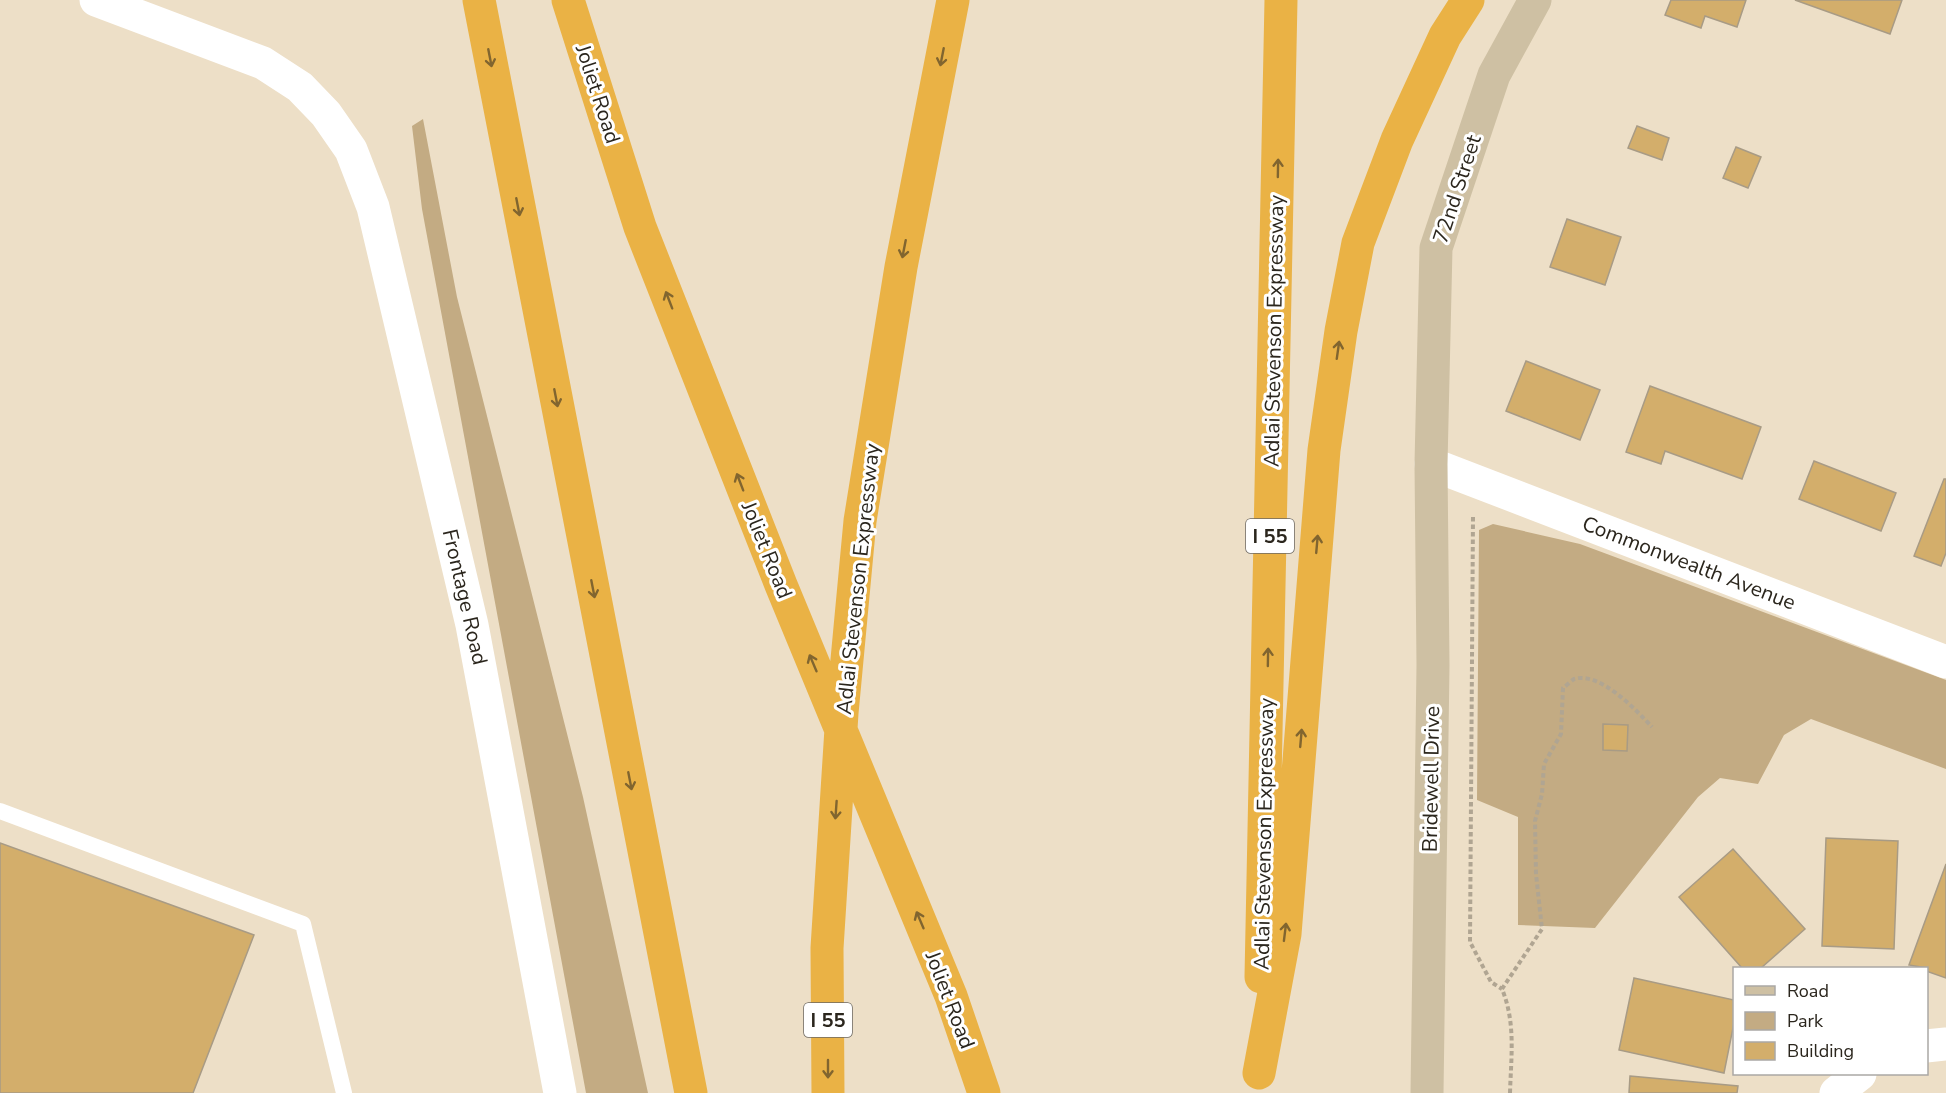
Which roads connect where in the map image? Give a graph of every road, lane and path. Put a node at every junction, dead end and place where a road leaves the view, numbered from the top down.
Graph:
1 (96, 0) edge
2 (568, 0) edge
3 (953, 0) edge
4 (1281, 0) edge
5 (1468, 0) edge
6 (1535, 0) edge
7 (479, 2) edge
8 (1431, 464) junction
9 (1473, 510) dead end
10 (1946, 662) edge
11 (1652, 727) dead end
12 (0, 811) edge
13 (1502, 989) junction
14 (1946, 1044) edge
15 (1928, 1046) edge
16 (1859, 1075) edge
17 (1259, 1083) edge
18 (344, 1093) edge
19 (560, 1093) edge
20 (691, 1093) edge
21 (828, 1093) edge
22 (984, 1093) edge
23 (1427, 1093) edge
24 (1509, 1093) edge
25 (1836, 1093) edge

1 - 19 street, Frontage Road
22 -> 2 highway, Joliet Road
3 -> 21 highway, Adlai Stevenson Expressway / I 55
17 -> 4 highway, Adlai Stevenson Expressway / I 55
17 -> 5 highway
6 - 8 street, 72nd Street
7 -> 20 highway
8 - 10 street, Commonwealth Avenue
8 - 23 street, Bridewell Drive
9 - 13 path
11 - 13 path
12 - 18 lane
13 - 24 path
14 - 15 street
16 - 25 street

